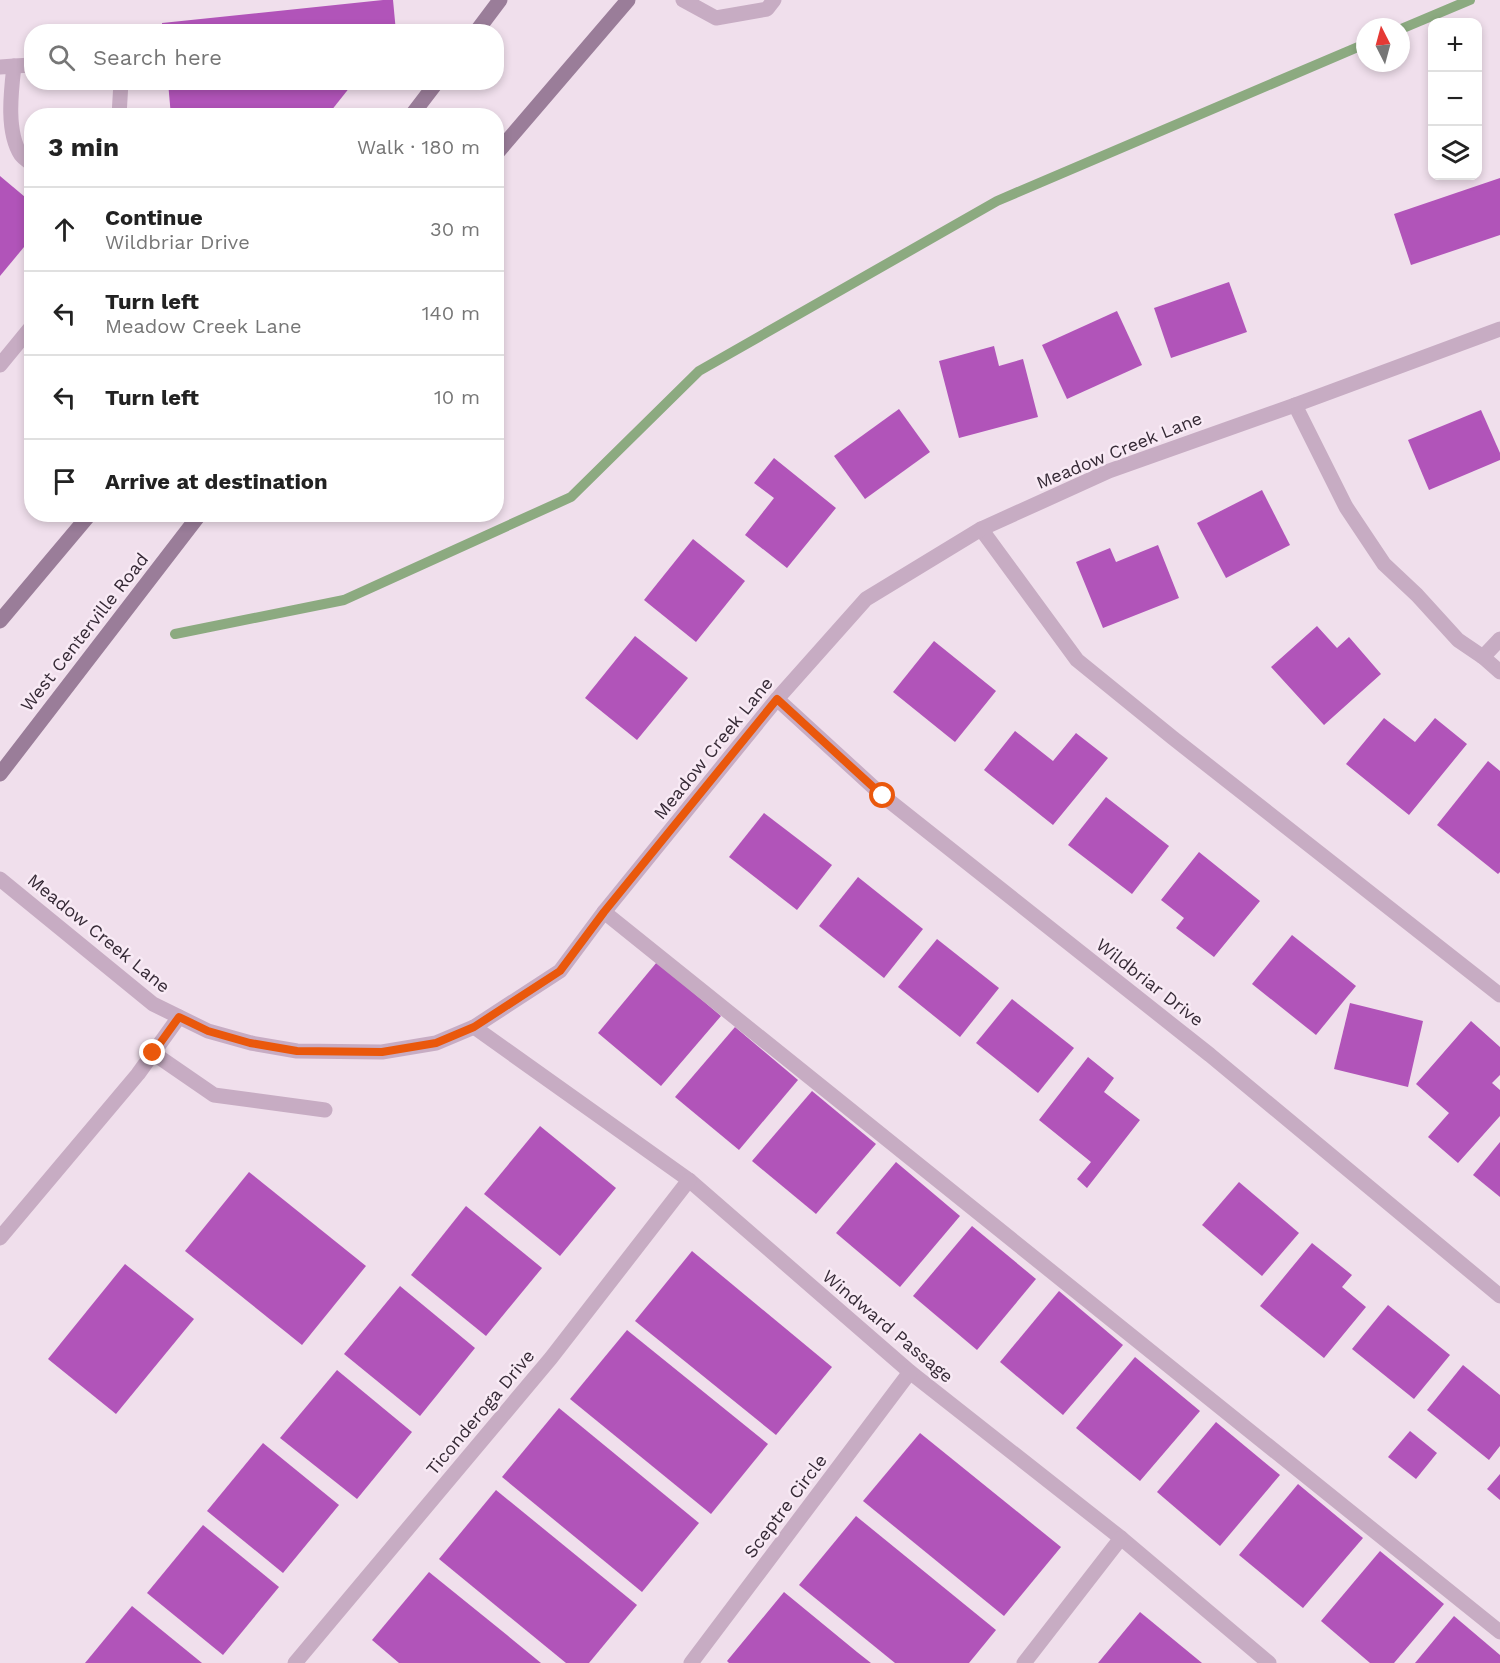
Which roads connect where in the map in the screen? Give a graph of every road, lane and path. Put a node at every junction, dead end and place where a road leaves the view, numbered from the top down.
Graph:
1 (500, 0) edge
2 (628, 0) edge
3 (682, 0) edge
4 (774, 0) edge
5 (482, 24) edge
6 (24, 65) edge
7 (7, 66) edge
8 (121, 90) edge
9 (430, 90) edge
10 (119, 108) edge
11 (417, 108) edge
12 (504, 145) edge
13 (24, 158) edge
14 (1500, 329) edge
15 (24, 336) edge
16 (0, 365) edge
17 (1295, 405) junction
18 (83, 522) edge
19 (194, 522) edge
20 (981, 529) junction
21 (0, 621) edge
22 (1500, 639) edge
23 (1483, 657) junction
24 (1500, 672) edge
25 (777, 699) junction
26 (0, 774) edge
27 (0, 879) edge
28 (604, 912) junction
29 (1500, 995) edge
30 (179, 1017) junction
31 (474, 1027) junction
32 (153, 1053) junction
33 (325, 1110) dead end
34 (689, 1180) junction
35 (0, 1238) edge
36 (1500, 1296) edge
37 (910, 1372) junction
38 (1121, 1538) junction
39 (1500, 1632) edge
40 (295, 1663) edge
41 (691, 1663) edge
42 (1024, 1663) edge
43 (1269, 1663) edge

1 - 5 main road
2 - 12 main road
3 - 4 street
6 - 7 street
7 - 13 street
8 - 10 street
9 - 11 main road
14 - 17 street, Meadow Creek Lane
15 - 16 street
17 - 20 street, Meadow Creek Lane
17 - 23 street
18 - 21 main road
19 - 26 main road, West Centerville Road
20 - 25 street, Meadow Creek Lane
20 - 29 street
22 - 23 street
23 - 24 street
25 - 28 street, Meadow Creek Lane
25 - 36 street, Wildbriar Drive
27 - 30 street, Meadow Creek Lane
28 - 31 street, Meadow Creek Lane
28 - 39 street
30 - 31 street, Meadow Creek Lane
30 - 32 street
31 - 34 street, Windward Passage
32 - 33 street
32 - 35 street
34 - 37 street, Windward Passage
34 - 40 street, Ticonderoga Drive
37 - 38 street, Windward Passage
37 - 41 street, Sceptre Circle
38 - 42 street
38 - 43 street, Windward Passage

